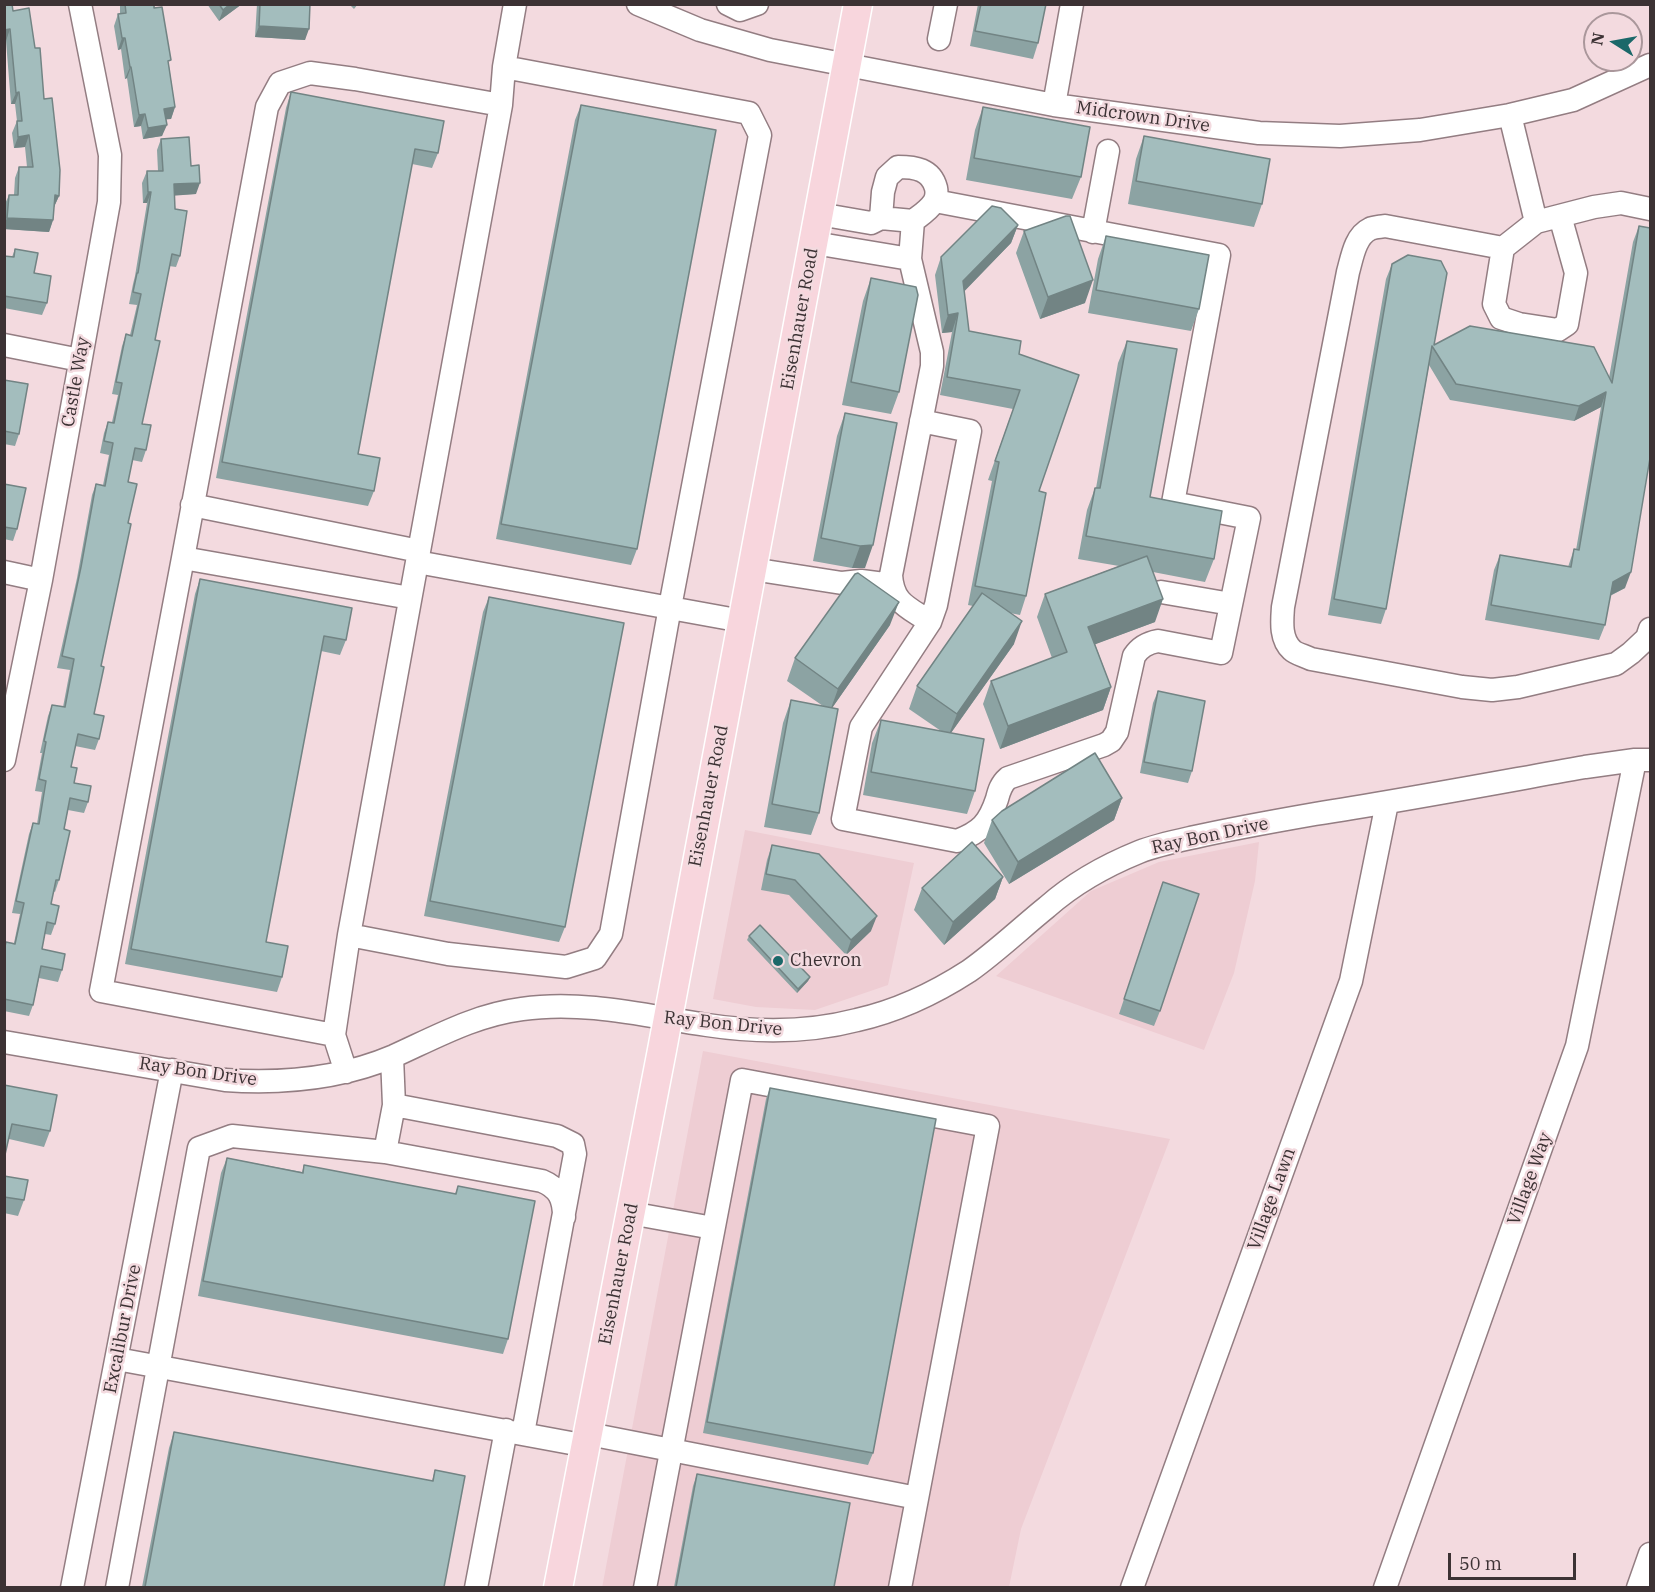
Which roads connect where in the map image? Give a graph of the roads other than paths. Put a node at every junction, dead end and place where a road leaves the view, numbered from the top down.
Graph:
1 (80, 4) edge
2 (515, 4) edge
3 (638, 4) edge
4 (728, 4) edge
5 (757, 4) edge
6 (858, 4) edge
7 (946, 4) edge
8 (1072, 4) edge
9 (939, 39) dead end
10 (847, 65) junction
11 (1650, 65) edge
12 (504, 67) junction
13 (501, 105) junction
14 (1054, 105) junction
15 (1510, 115) junction
16 (1108, 152) dead end
17 (935, 201) junction
18 (1650, 208) edge
19 (819, 214) junction
20 (1560, 216) junction
21 (881, 218) junction
22 (913, 221) junction
23 (1536, 222) junction
24 (1093, 232) junction
25 (813, 243) junction
26 (1503, 248) junction
27 (910, 259) junction
28 (4, 345) edge
29 (80, 360) junction
30 (921, 421) junction
31 (192, 505) junction
32 (418, 556) junction
33 (183, 558) junction
34 (752, 569) junction
35 (4, 572) edge
36 (41, 580) junction
37 (892, 585) junction
38 (1161, 592) edge
39 (410, 598) junction
40 (1231, 604) junction
41 (670, 607) junction
42 (742, 621) junction
43 (930, 622) junction
44 (1650, 630) edge
45 (4, 760) edge
46 (1643, 760) edge
47 (1387, 803) junction
48 (349, 935) junction
49 (668, 1018) junction
50 (334, 1035) junction
51 (4, 1042) edge
52 (392, 1057) junction
53 (172, 1070) junction
54 (346, 1072) junction
55 (394, 1105) junction
56 (385, 1152) junction
57 (630, 1213) junction
58 (564, 1216) junction
59 (713, 1228) junction
60 (117, 1359) junction
61 (158, 1366) junction
62 (515, 1432) junction
63 (588, 1440) junction
64 (671, 1450) junction
65 (917, 1498) junction
66 (1650, 1554) edge
67 (72, 1587) edge
68 (117, 1587) edge
69 (476, 1587) edge
70 (558, 1587) edge
71 (645, 1587) edge
72 (900, 1587) edge
73 (1132, 1587) edge
74 (1385, 1587) edge
75 (1638, 1587) edge

1 - 29 street, Castle Way
2 - 12 street
3 - 10 street, Midcrown Drive
4 - 5 street
6 - 10 main road, Eisenhauer Road
7 - 9 street
8 - 14 street
10 - 14 street, Midcrown Drive
10 - 19 main road, Eisenhauer Road
11 - 15 street, Midcrown Drive
12 - 13 street
12 - 41 street
13 - 31 street
13 - 32 street
14 - 15 street, Midcrown Drive
15 - 23 street
16 - 24 street
17 - 21 street
17 - 22 street
17 - 24 street
18 - 20 street
19 - 21 street
19 - 25 main road, Eisenhauer Road
20 - 23 street
20 - 26 street
21 - 22 street
22 - 27 street
23 - 26 street
24 - 40 street
25 - 27 street
25 - 34 main road, Eisenhauer Road
26 - 44 street
27 - 30 street
28 - 29 street
29 - 36 street, Castle Way
30 - 37 street
30 - 43 street
31 - 32 street
31 - 33 street
32 - 39 street
32 - 41 street
33 - 39 street
33 - 50 street
34 - 37 street
34 - 42 main road, Eisenhauer Road
35 - 36 street
36 - 45 street, Castle Way
37 - 43 street
38 - 40 street
39 - 48 street
40 - 43 street
41 - 42 street
41 - 48 street
42 - 49 main road, Eisenhauer Road
46 - 47 street, Ray Bon Drive
46 - 74 street, Village Way
47 - 49 street, Ray Bon Drive
47 - 73 street, Village Lawn
48 - 50 street
49 - 52 street, Ray Bon Drive
49 - 57 main road, Eisenhauer Road
50 - 54 street
51 - 53 street, Ray Bon Drive
52 - 54 street, Ray Bon Drive
52 - 55 street
53 - 54 street, Ray Bon Drive
53 - 60 street, Excalibur Drive
55 - 56 street
55 - 58 street
56 - 58 street
56 - 61 street
57 - 59 street
57 - 63 main road, Eisenhauer Road
58 - 62 street
59 - 64 street
59 - 65 street
60 - 61 street
60 - 67 street, Excalibur Drive
61 - 62 street
61 - 68 street
62 - 63 street
62 - 69 street
63 - 64 street
63 - 70 main road, Eisenhauer Road
64 - 65 street
64 - 71 street
65 - 72 street
66 - 75 street

